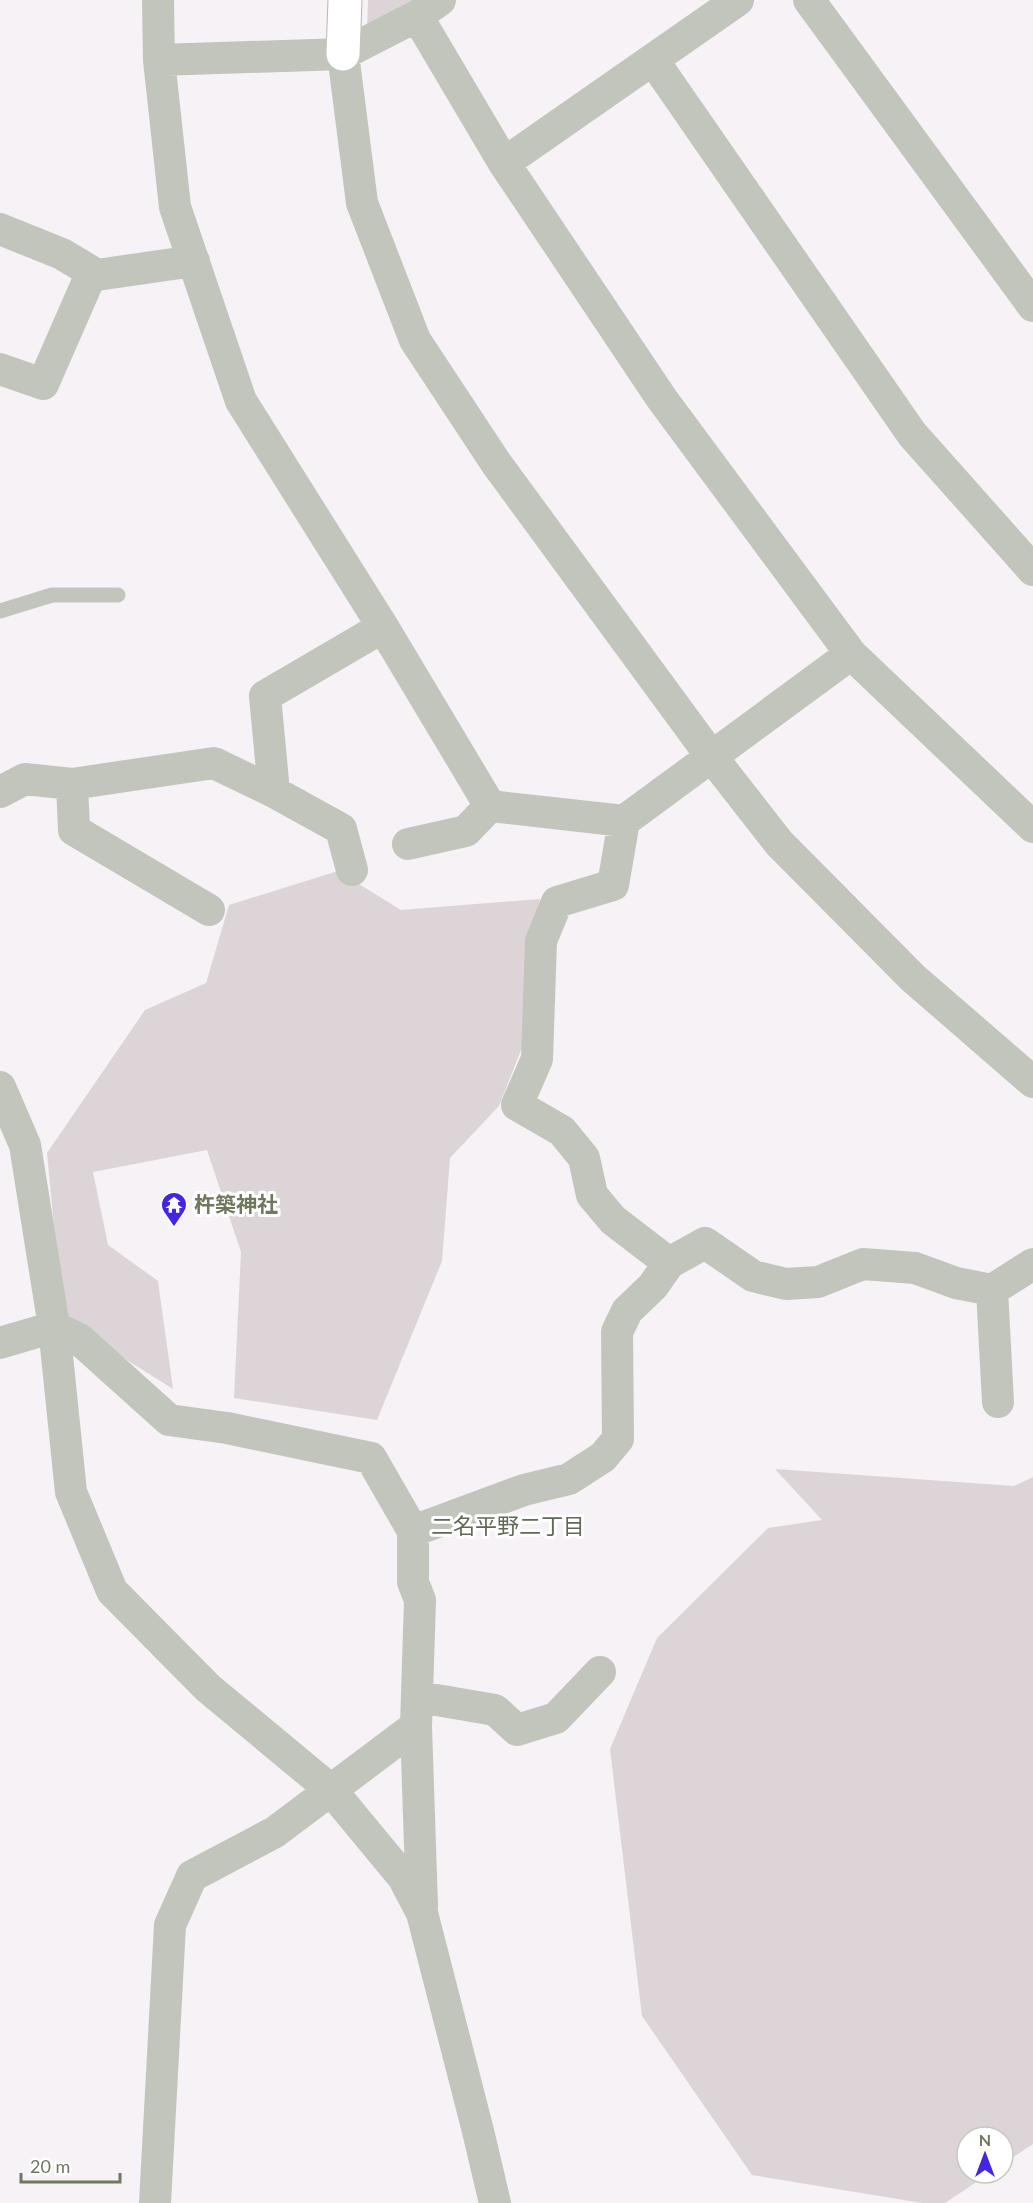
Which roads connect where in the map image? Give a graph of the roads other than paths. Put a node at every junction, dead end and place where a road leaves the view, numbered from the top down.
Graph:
1 (158, 0) edge
2 (345, 0) edge
3 (738, 0) edge
4 (809, 0) edge
5 (429, 8) edge
6 (343, 54) junction
7 (159, 60) junction
8 (653, 60) junction
9 (504, 163) junction
10 (0, 229) edge
11 (194, 261) junction
12 (92, 272) junction
13 (1033, 306) edge
14 (0, 369) edge
15 (1033, 570) edge
16 (118, 595) dead end
17 (0, 611) edge
18 (383, 627) junction
19 (851, 654) junction
20 (711, 756) junction
21 (72, 784) junction
22 (0, 792) edge
23 (274, 792) junction
24 (490, 806) junction
25 (624, 821) junction
26 (1033, 827) edge
27 (408, 844) dead end
28 (352, 870) dead end
29 (209, 910) dead end
30 (1033, 1082) edge
31 (0, 1087) edge
32 (669, 1263) junction
33 (1033, 1264) edge
34 (992, 1290) junction
35 (54, 1327) junction
36 (0, 1343) edge
37 (998, 1402) dead end
38 (413, 1531) junction
39 (600, 1672) dead end
40 (418, 1711) junction
41 (331, 1790) junction
42 (422, 1914) junction
43 (156, 2203) edge
44 (495, 2203) edge

1 - 7 street
2 - 6 street
3 - 8 street
4 - 13 street
5 - 6 street
5 - 9 street
6 - 7 street
6 - 20 street
7 - 11 street
8 - 9 street
8 - 15 street
9 - 19 street
10 - 12 street
11 - 12 street
11 - 18 street
12 - 14 street
16 - 17 lane
18 - 23 street
18 - 24 street
19 - 20 street
19 - 26 street
20 - 25 street
20 - 30 street
21 - 22 street
21 - 23 street
21 - 29 street
23 - 28 street
24 - 25 street
24 - 27 street
25 - 32 street
31 - 35 street
32 - 34 street
32 - 38 street
33 - 34 street
34 - 37 street
35 - 36 street
35 - 38 street
35 - 41 street
38 - 40 street
39 - 40 street
40 - 41 street
40 - 42 street
41 - 42 street
41 - 43 street
42 - 44 street

